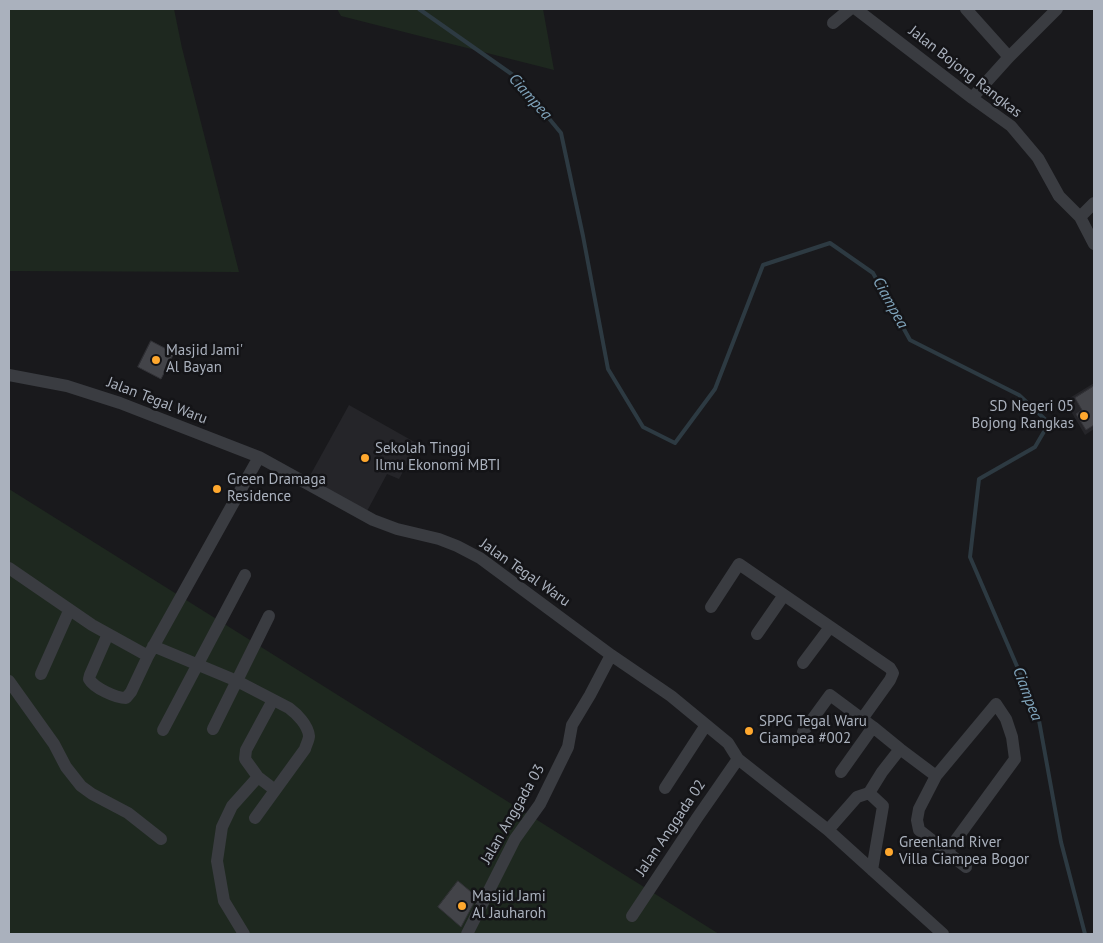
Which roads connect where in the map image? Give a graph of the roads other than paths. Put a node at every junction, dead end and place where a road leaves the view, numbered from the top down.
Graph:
1 (850, 9) edge
2 (856, 9) edge
3 (966, 9) edge
4 (1056, 9) edge
5 (833, 22) dead end
6 (1009, 57) junction
7 (972, 98) junction
8 (1094, 203) edge
9 (1080, 217) junction
10 (1094, 244) edge
11 (9, 375) edge
12 (259, 457) junction
13 (9, 568) edge
14 (245, 575) dead end
15 (784, 595) junction
16 (711, 606) dead end
17 (70, 611) junction
18 (268, 616) dead end
19 (830, 626) junction
20 (108, 634) junction
21 (757, 634) dead end
22 (151, 651) junction
23 (611, 655) junction
24 (803, 664) dead end
25 (196, 665) junction
26 (41, 674) dead end
27 (237, 681) junction
28 (10, 686) edge
29 (273, 700) junction
30 (862, 719) junction
31 (706, 725) junction
32 (874, 727) junction
33 (213, 729) dead end
34 (162, 730) dead end
35 (802, 732) dead end
36 (900, 749) junction
37 (738, 759) junction
38 (841, 772) dead end
39 (936, 776) junction
40 (258, 777) junction
41 (665, 788) dead end
42 (275, 790) junction
43 (869, 793) junction
44 (255, 818) dead end
45 (828, 830) junction
46 (161, 839) dead end
47 (947, 852) junction
48 (966, 867) dead end
49 (872, 870) junction
50 (632, 916) dead end
51 (244, 934) edge
52 (467, 934) edge
53 (943, 934) edge

1 - 5 street
2 - 7 street, Jalan Bojong Rangkas
3 - 6 street
4 - 6 street
6 - 7 street
7 - 9 street, Jalan Bojong Rangkas
8 - 9 street
9 - 10 street, Jalan Bojong Rangkas
11 - 12 street, Jalan Tegal Waru
12 - 22 street
12 - 23 street, Jalan Tegal Waru
13 - 17 street
14 - 25 street
15 - 16 street
15 - 19 street
15 - 21 street
17 - 20 street
17 - 26 street
18 - 27 street
19 - 24 street
19 - 30 street
20 - 22 street
20 - 22 street
22 - 25 street
23 - 31 street, Jalan Tegal Waru
23 - 52 street, Jalan Anggada 03
25 - 27 street
25 - 34 street
27 - 29 street
27 - 33 street
28 - 46 street
29 - 40 street
29 - 42 street
30 - 32 street
30 - 35 street
31 - 37 street, Jalan Tegal Waru
31 - 41 street
32 - 36 street
32 - 38 street
36 - 39 street
36 - 43 street
37 - 45 street, Jalan Tegal Waru
37 - 50 street, Jalan Anggada 02
39 - 47 street
39 - 47 street
40 - 42 street
40 - 51 street
42 - 44 street
43 - 45 street
43 - 49 street
45 - 49 street, Jalan Tegal Waru
47 - 48 street
49 - 53 street, Jalan Tegal Waru

